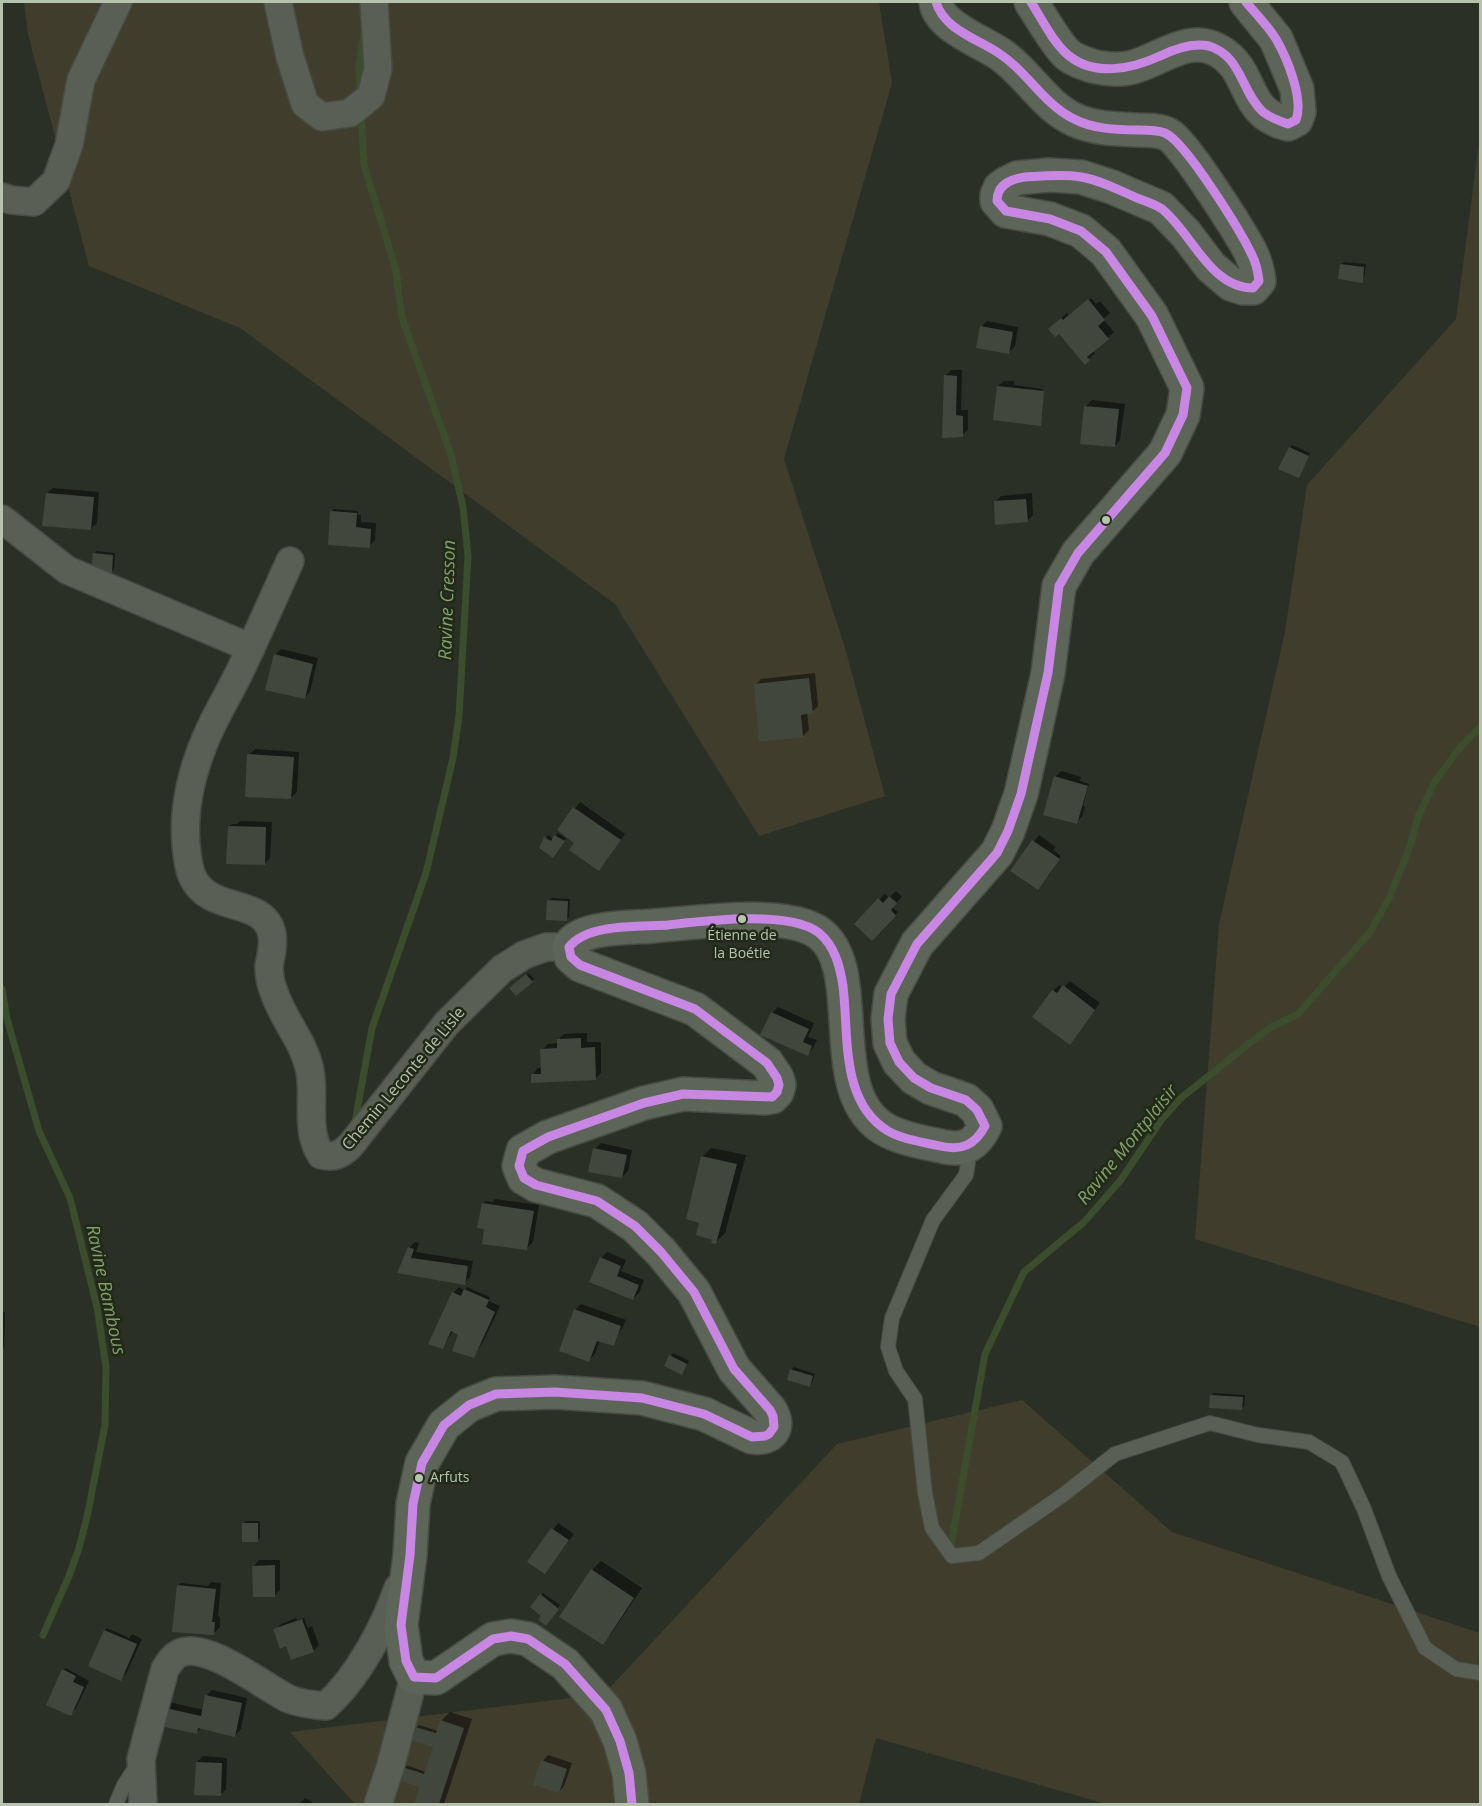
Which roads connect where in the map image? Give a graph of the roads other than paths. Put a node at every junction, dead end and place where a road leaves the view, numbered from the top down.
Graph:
1 (118, 2) edge
2 (278, 2) edge
3 (374, 2) edge
4 (936, 2) edge
5 (1031, 2) edge
6 (1246, 2) edge
7 (2, 197) edge
8 (2, 519) edge
9 (290, 561) dead end
10 (251, 648) junction
11 (568, 947) junction
12 (964, 1148) junction
13 (410, 1555) junction
14 (1480, 1673) edge
15 (414, 1677) junction
16 (141, 1759) junction
17 (116, 1804) edge
18 (143, 1804) edge
19 (378, 1804) edge
20 (632, 1804) edge

1 - 7 street
2 - 3 street
4 - 12 main road
5 - 6 main road
8 - 10 street
9 - 10 street, Chemin Leconte de Lisle
10 - 11 street, Chemin Leconte de Lisle
11 - 12 main road
11 - 13 main road
12 - 14 lane
13 - 15 main road
13 - 16 street
15 - 19 street
15 - 20 main road
16 - 17 lane
16 - 18 street

